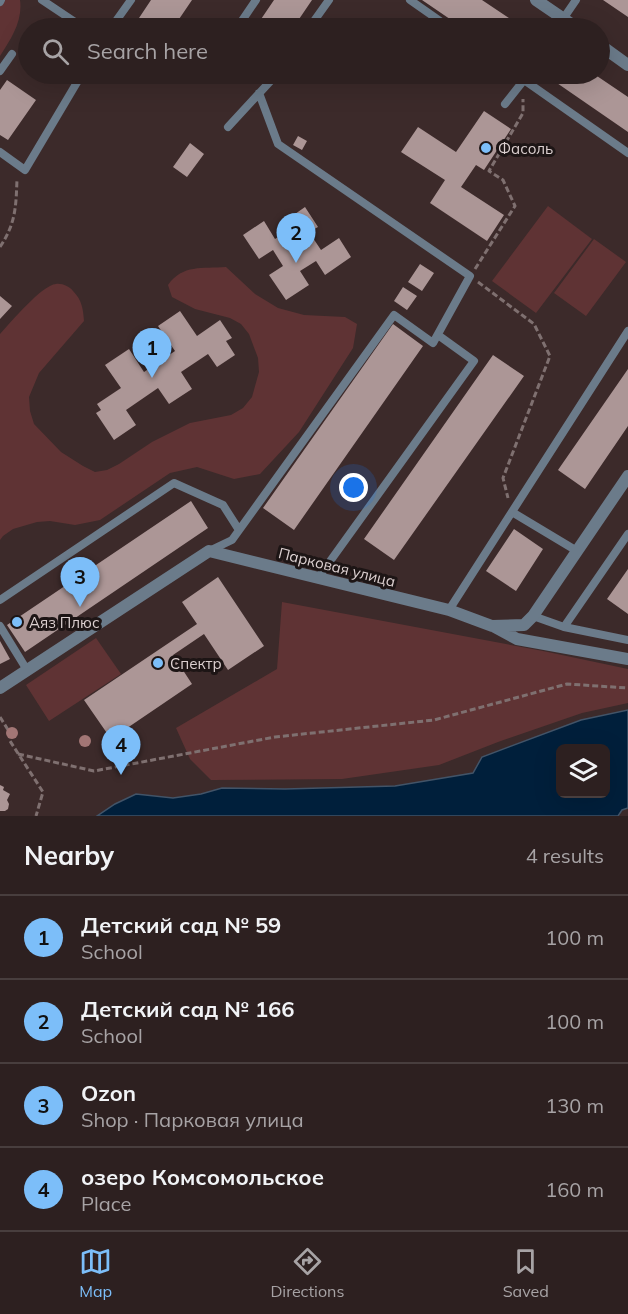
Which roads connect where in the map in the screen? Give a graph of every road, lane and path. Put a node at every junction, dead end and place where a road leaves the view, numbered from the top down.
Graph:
1 (42, 0) edge
2 (131, 0) edge
3 (256, 0) edge
4 (329, 0) edge
5 (410, 0) edge
6 (536, 0) edge
7 (576, 0) edge
8 (69, 18) edge
9 (118, 18) edge
10 (244, 18) edge
11 (316, 18) edge
12 (436, 18) edge
13 (559, 18) edge
14 (570, 18) edge
15 (610, 52) edge
16 (12, 54) dead end
17 (628, 64) edge
18 (0, 71) edge
19 (76, 84) edge
20 (267, 84) edge
21 (521, 84) edge
22 (525, 84) edge
23 (535, 84) edge
24 (260, 93) junction
25 (505, 104) dead end
26 (228, 127) dead end
27 (0, 152) edge
28 (628, 153) edge
29 (18, 165) junction
30 (0, 247) edge
31 (470, 276) junction
32 (628, 331) edge
33 (438, 335) junction
34 (628, 476) edge
35 (512, 512) junction
36 (239, 530) junction
37 (628, 534) edge
38 (209, 551) junction
39 (577, 551) junction
40 (318, 578) junction
41 (0, 600) edge
42 (448, 610) junction
43 (533, 616) junction
44 (0, 626) edge
45 (492, 626) junction
46 (564, 627) junction
47 (628, 640) edge
48 (628, 659) edge
49 (27, 670) junction
50 (0, 688) edge
51 (628, 688) edge
52 (0, 717) edge
53 (18, 754) junction
54 (36, 816) edge

1 - 8 lane
2 - 9 lane
3 - 10 lane
4 - 11 lane
5 - 12 lane
6 - 13 street
7 - 14 lane
15 - 17 street
16 - 18 lane
19 - 29 lane
20 - 24 lane
21 - 25 lane
22 - 31 path
23 - 28 lane
24 - 26 lane
24 - 31 lane
27 - 29 lane
29 - 30 path
31 - 33 lane
31 - 35 path
32 - 35 lane
33 - 36 lane
33 - 40 lane
34 - 39 street
35 - 39 lane
35 - 42 lane
36 - 38 lane
36 - 41 lane
37 - 46 lane
38 - 40 street, Парковая улица
38 - 49 street
39 - 43 street
40 - 42 street, Парковая улица
42 - 45 street, Парковая улица
43 - 45 street, Парковая улица
43 - 46 lane
44 - 49 lane
45 - 48 street
46 - 47 lane
49 - 50 street
51 - 53 path
52 - 53 path
53 - 54 path

